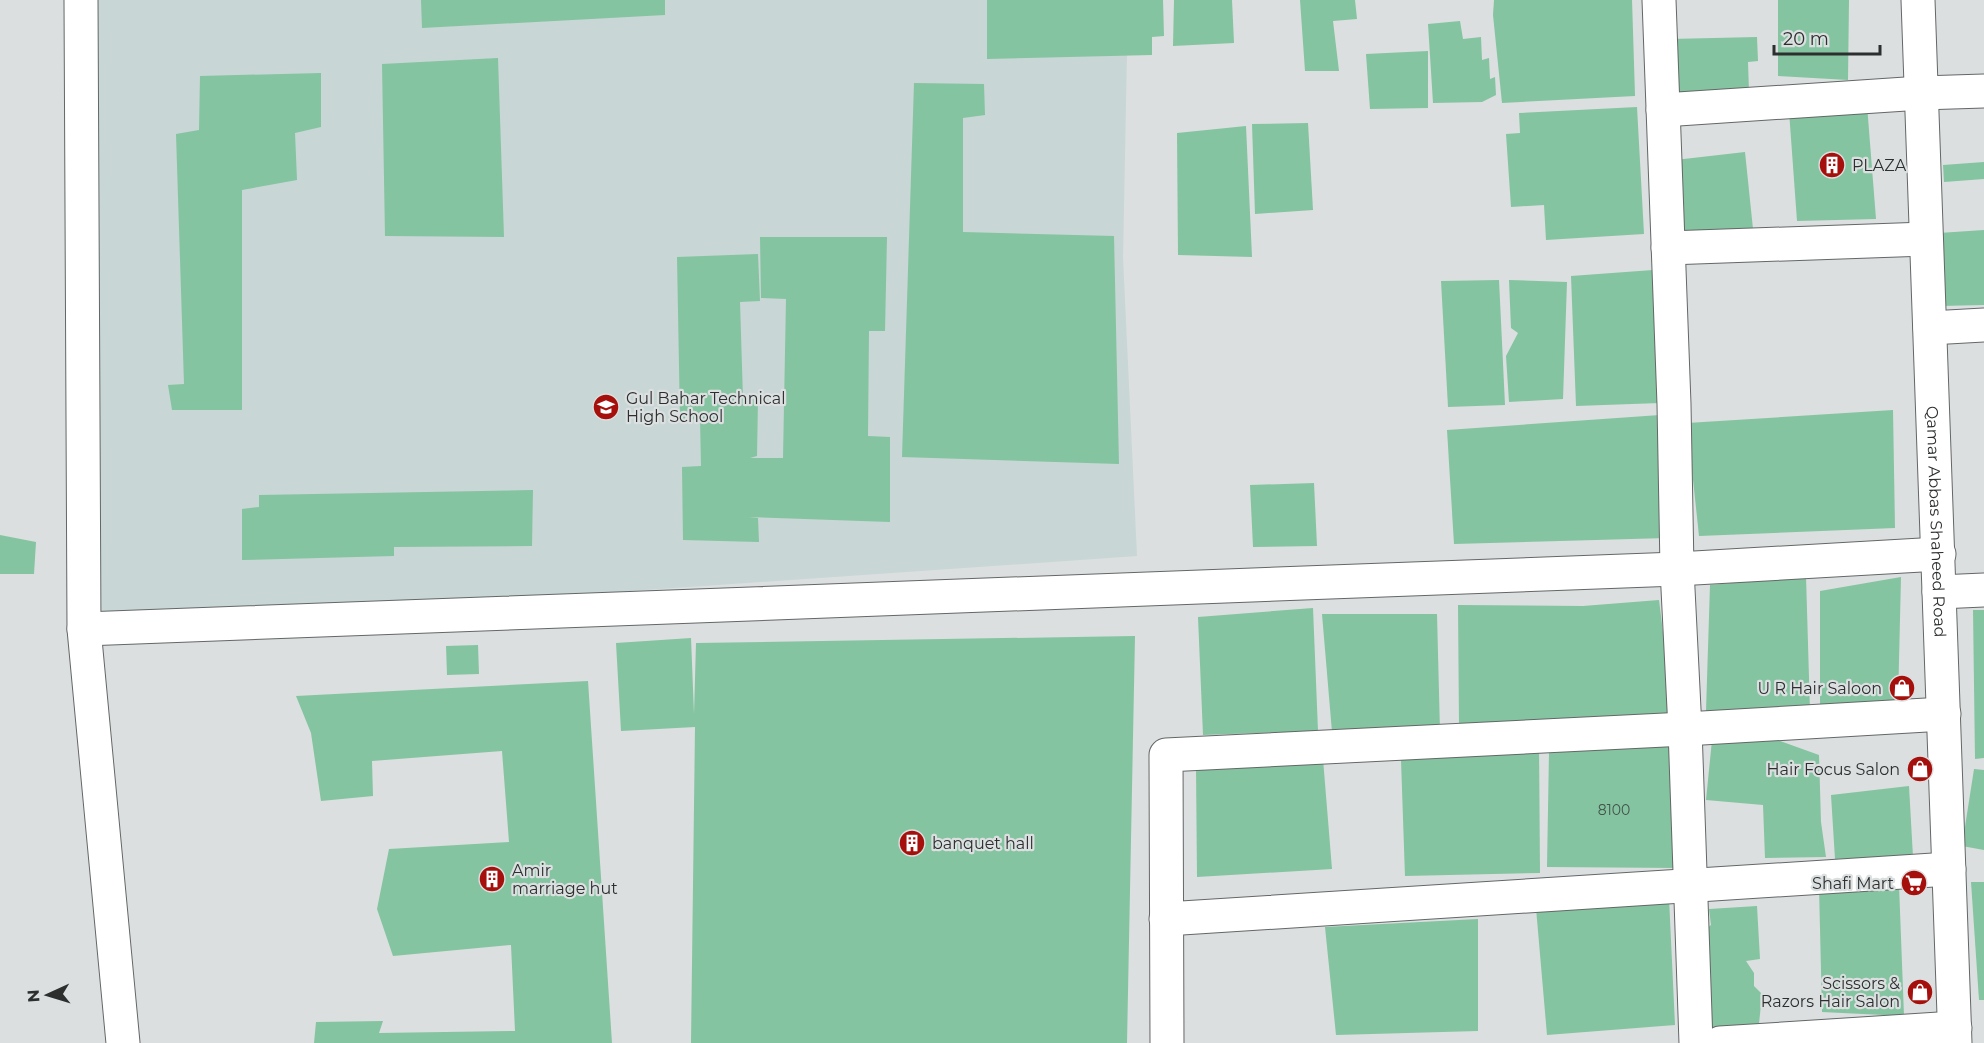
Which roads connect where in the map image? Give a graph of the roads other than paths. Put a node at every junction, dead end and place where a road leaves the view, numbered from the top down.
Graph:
1 (81, 0) edge
2 (1659, 0) edge
3 (1918, 0) edge
4 (1984, 91) edge
5 (1921, 93) junction
6 (1663, 110) junction
7 (1926, 239) junction
8 (1668, 248) junction
9 (1984, 325) edge
10 (1930, 328) junction
11 (1939, 554) junction
12 (1677, 569) junction
13 (1984, 590) edge
14 (1939, 592) junction
15 (84, 629) junction
16 (1944, 714) junction
17 (1685, 729) junction
18 (1949, 869) junction
19 (1690, 886) junction
20 (1166, 919) junction
21 (1955, 1036) edge
22 (123, 1043) edge
23 (1167, 1043) edge
24 (1696, 1043) edge
25 (1720, 1043) edge

1 - 15 street
2 - 6 street
3 - 5 street, Qamar Abbas Shaheed Road
4 - 5 street
5 - 6 street
5 - 7 street, Qamar Abbas Shaheed Road
6 - 8 street
7 - 8 street
7 - 10 street, Qamar Abbas Shaheed Road
8 - 12 street
9 - 10 street
10 - 11 street, Qamar Abbas Shaheed Road
11 - 12 street
11 - 14 street, Qamar Abbas Shaheed Road
12 - 15 street
12 - 17 street
13 - 14 street
14 - 16 street, Qamar Abbas Shaheed Road
15 - 22 street
16 - 17 street
16 - 18 street, Qamar Abbas Shaheed Road
17 - 19 street
17 - 20 street
18 - 19 street
18 - 21 street, Qamar Abbas Shaheed Road
19 - 20 street
19 - 24 street
20 - 23 street
21 - 25 street

